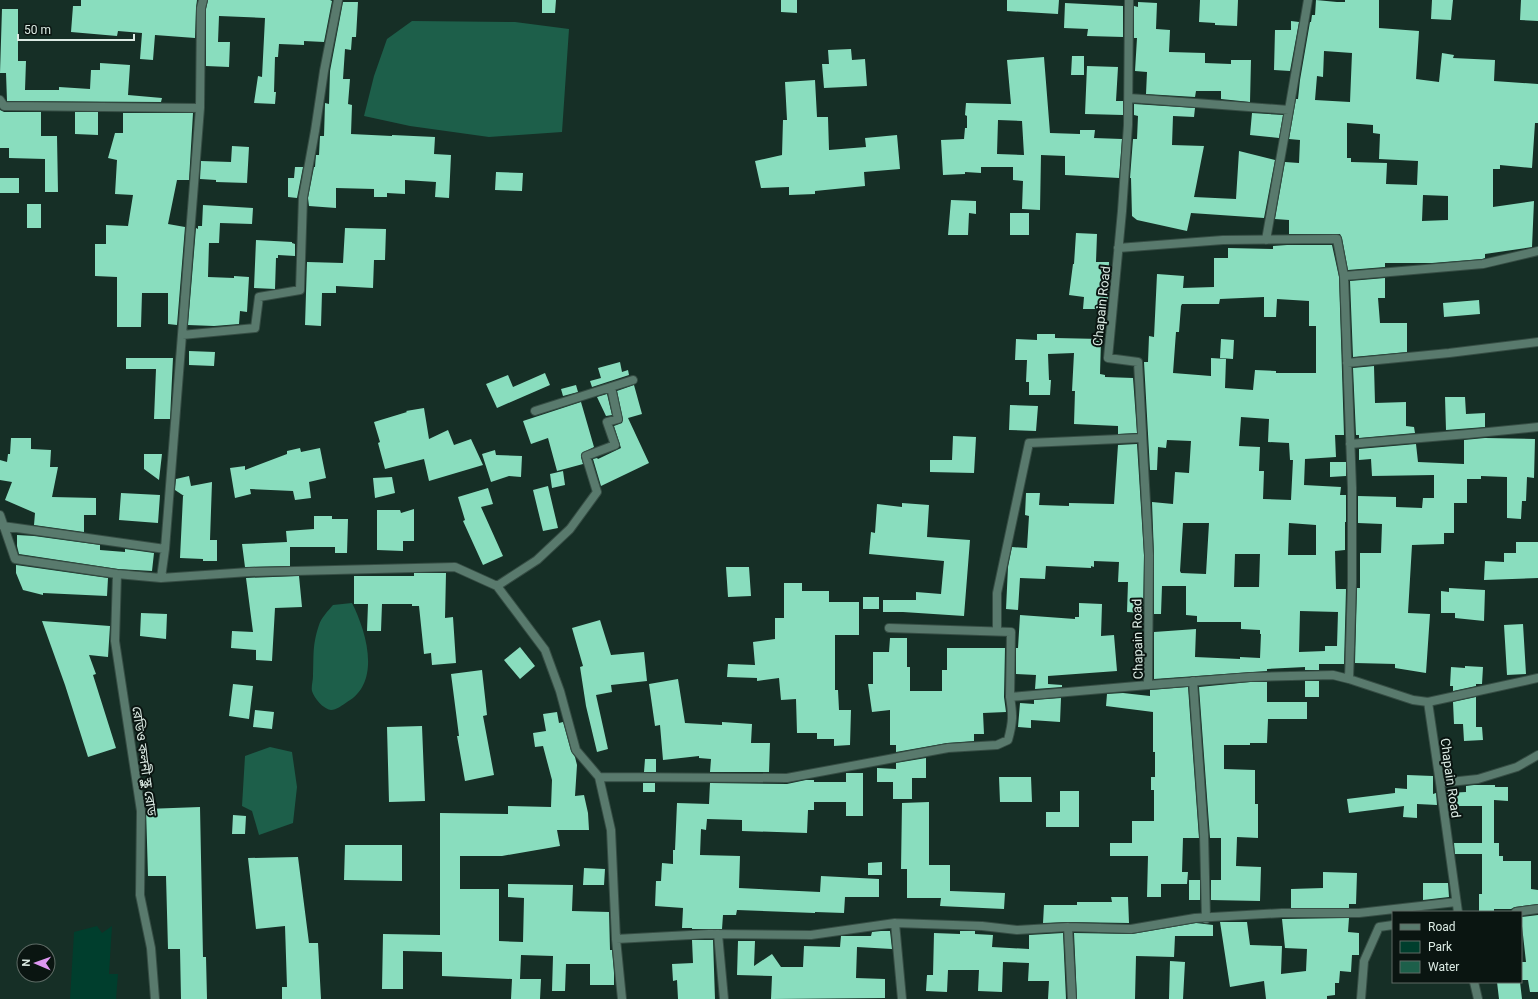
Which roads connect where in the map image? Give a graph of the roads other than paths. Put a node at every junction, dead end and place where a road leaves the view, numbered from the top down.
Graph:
1 (203, 0) edge
2 (338, 0) edge
3 (1129, 0) edge
4 (1308, 0) edge
5 (1129, 98) junction
6 (0, 100) edge
7 (200, 108) junction
8 (1289, 110) junction
9 (1266, 240) junction
10 (1118, 248) junction
11 (1538, 250) edge
12 (1344, 276) junction
13 (182, 334) junction
14 (1538, 342) edge
15 (1347, 363) junction
16 (633, 380) dead end
17 (611, 387) junction
18 (535, 411) dead end
19 (1538, 427) edge
20 (1142, 438) junction
21 (1350, 444) junction
22 (0, 515) edge
23 (3, 526) junction
24 (165, 548) junction
25 (117, 574) junction
26 (161, 578) junction
27 (497, 586) junction
28 (889, 628) dead end
29 (996, 631) junction
30 (1538, 678) edge
31 (1349, 679) junction
32 (1193, 681) junction
33 (1148, 685) junction
34 (1010, 697) junction
35 (1428, 702) junction
36 (1538, 755) edge
37 (599, 777) junction
38 (1440, 783) junction
39 (1456, 902) junction
40 (1538, 909) edge
41 (1458, 911) edge
42 (1522, 911) edge
43 (1206, 919) junction
44 (895, 923) junction
45 (1392, 925) edge
46 (1068, 927) junction
47 (718, 934) junction
48 (616, 939) junction
49 (1474, 983) edge
50 (155, 999) edge
51 (622, 999) edge
52 (724, 999) edge
53 (902, 999) edge
54 (1072, 999) edge
55 (1361, 999) edge
56 (1478, 999) edge

1 - 7 street
2 - 13 street
3 - 5 street, Chapain Road
4 - 8 street
5 - 8 street
5 - 10 street, Chapain Road
6 - 7 street
7 - 13 street
8 - 9 street
9 - 10 street
9 - 12 street
10 - 20 street, Chapain Road
11 - 12 street
12 - 15 street
13 - 24 street
14 - 15 street
15 - 21 street
16 - 17 street
17 - 18 street
17 - 27 street
19 - 21 street
20 - 29 street
20 - 33 street, Chapain Road
21 - 31 street
22 - 23 street
23 - 24 street
23 - 25 street
24 - 26 street
25 - 26 street
25 - 50 street, রেডিও কলনী স্কুল রোড
26 - 27 street
27 - 37 street
28 - 29 street
29 - 34 street
30 - 35 street
31 - 32 street, Chapain Road
31 - 35 street, Chapain Road
32 - 33 street, Chapain Road
32 - 43 street
33 - 34 street
34 - 37 street
35 - 38 street, Chapain Road
36 - 38 street
37 - 48 street
38 - 39 street, Chapain Road
39 - 41 street, Chapain Road
39 - 43 street
40 - 42 street
43 - 46 street
44 - 46 street
44 - 47 street
44 - 53 street
45 - 55 street
46 - 54 street
47 - 48 street
47 - 52 street
48 - 51 street
49 - 56 street

